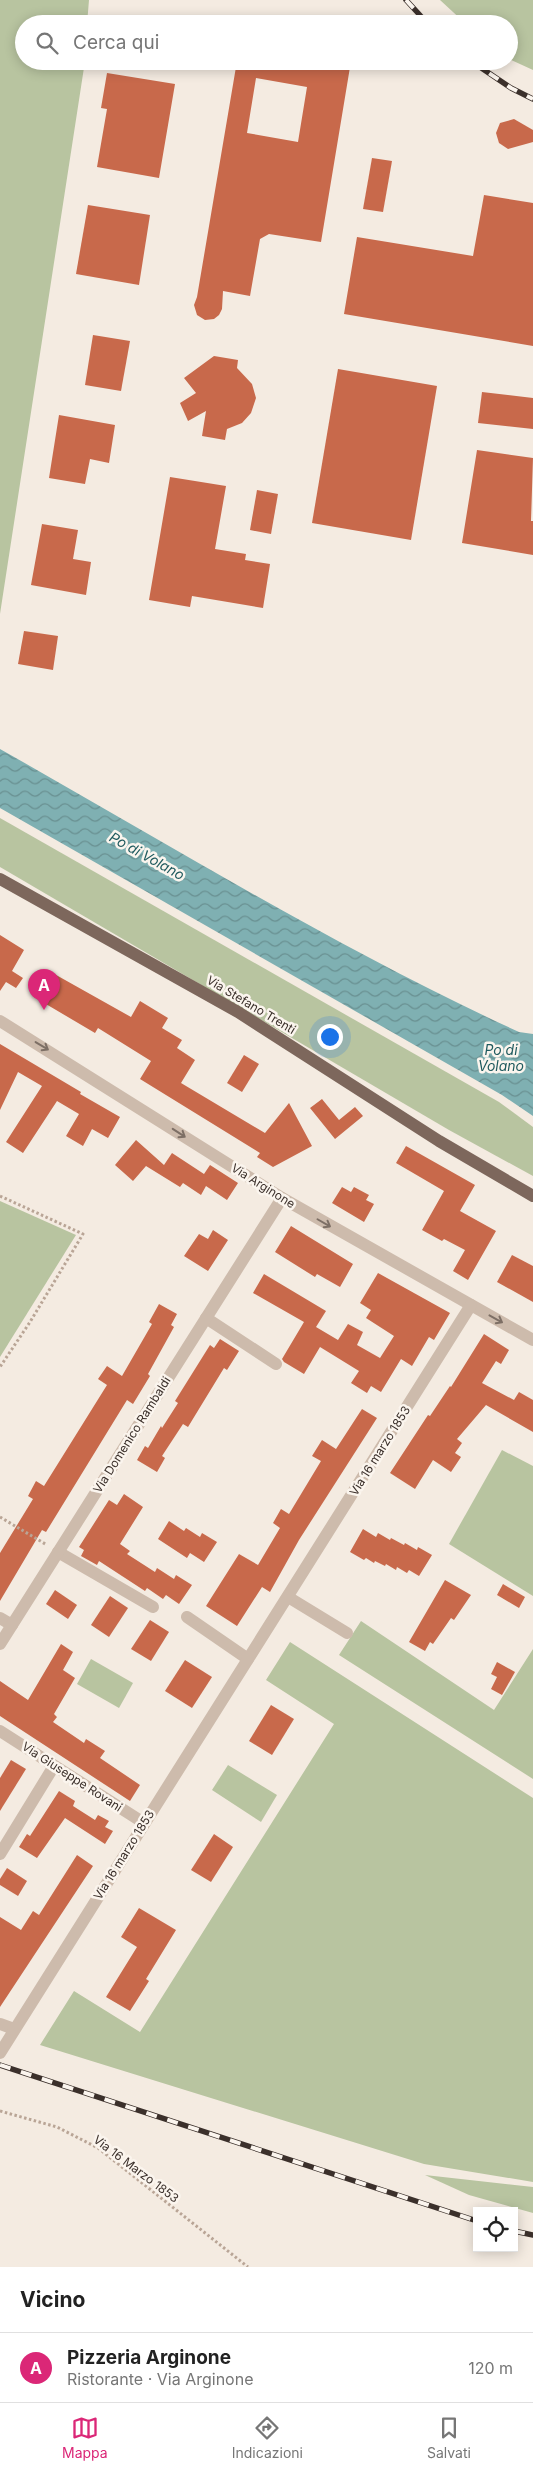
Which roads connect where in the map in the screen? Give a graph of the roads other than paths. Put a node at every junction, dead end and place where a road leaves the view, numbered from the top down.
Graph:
1 (0, 878) edge
2 (0, 1021) edge
3 (533, 1196) edge
4 (282, 1198) junction
5 (472, 1306) junction
6 (206, 1318) junction
7 (533, 1340) edge
8 (276, 1364) dead end
9 (58, 1552) junction
10 (288, 1596) junction
11 (153, 1607) dead end
12 (187, 1617) dead end
13 (0, 1618) edge
14 (12, 1625) junction
15 (346, 1634) dead end
16 (0, 1644) edge
17 (248, 1659) junction
18 (0, 1731) edge
19 (54, 1766) junction
20 (144, 1823) junction
21 (0, 1854) edge
22 (0, 2024) edge
23 (14, 2028) junction
24 (0, 2053) edge

1 - 3 main road, Via Stefano Trenti
2 -> 4 street, Via Arginone
4 -> 5 street, Via Arginone
4 - 6 street, Via Domenico Rambaldi
5 -> 7 street, Via Arginone
5 - 10 street, Via 16 marzo 1853
6 - 8 street
6 - 9 street, Via Domenico Rambaldi
9 - 11 street
9 - 14 street, Via Domenico Rambaldi
10 - 15 street
10 - 17 street, Via 16 marzo 1853
12 - 17 street
13 - 14 street
14 - 16 street, Via Domenico Rambaldi
17 - 20 street, Via 16 marzo 1853
18 - 19 street, Via Giuseppe Rovani
19 - 20 street, Via Giuseppe Rovani
19 - 21 street
20 - 23 street, Via 16 marzo 1853
22 - 23 street
23 - 24 street, Via 16 marzo 1853

